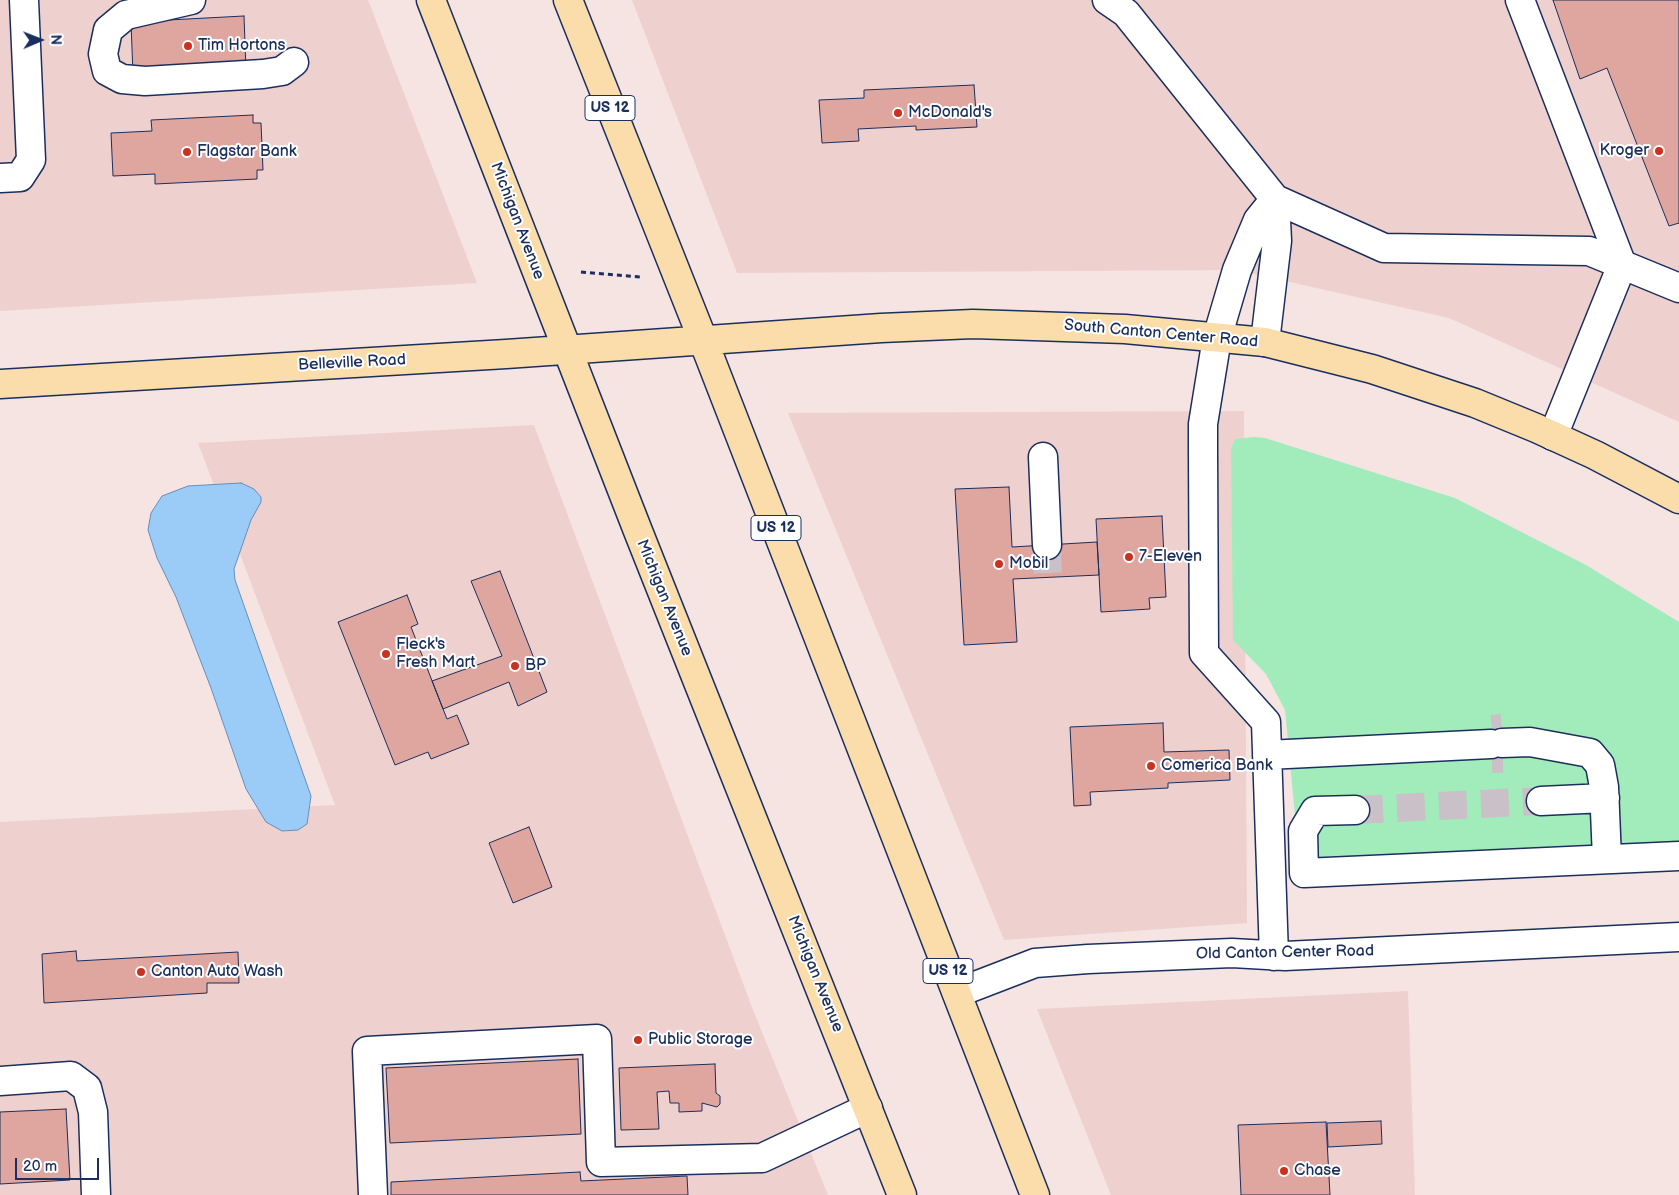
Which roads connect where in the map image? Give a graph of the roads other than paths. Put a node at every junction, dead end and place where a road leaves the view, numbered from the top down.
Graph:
1 (24, 0) edge
2 (190, 0) edge
3 (431, 0) edge
4 (568, 0) edge
5 (1106, 0) edge
6 (1520, 0) edge
7 (294, 62) dead end
8 (0, 178) edge
9 (1275, 199) junction
10 (1622, 265) junction
11 (1679, 288) edge
12 (1217, 338) junction
13 (703, 340) junction
14 (1265, 342) junction
15 (567, 350) junction
16 (0, 384) edge
17 (1553, 436) junction
18 (1043, 457) dead end
19 (1679, 499) edge
20 (1046, 545) tunnel mouth
21 (1267, 755) junction
22 (1605, 798) junction
23 (1541, 801) tunnel mouth
24 (1355, 810) tunnel mouth
25 (1679, 856) edge
26 (1607, 859) junction
27 (1679, 937) edge
28 (1274, 956) junction
29 (957, 993) junction
30 (0, 1081) edge
31 (868, 1108) junction
32 (96, 1195) edge
33 (373, 1195) edge
34 (902, 1195) edge
35 (1035, 1195) edge

1 - 8 street
2 - 7 street
3 - 15 main road, Michigan Avenue
4 - 13 main road, US 12
5 - 9 street
6 - 10 street
9 - 10 street
9 - 12 street
9 - 14 street
10 - 11 street
10 - 17 street
12 - 13 main road, South Canton Center Road
12 - 14 main road, South Canton Center Road
12 - 21 street
13 - 15 main road, Belleville Road
13 - 29 main road, US 12
14 - 17 main road, South Canton Center Road
15 - 16 main road, Belleville Road
15 - 31 main road, Michigan Avenue
17 - 19 main road, South Canton Center Road
18 - 20 street
21 - 22 street
21 - 28 street
22 - 23 street
22 - 26 street
24 - 26 street
25 - 26 street
27 - 28 street, Old Canton Center Road
28 - 29 street, Old Canton Center Road
29 - 35 main road, US 12
30 - 32 street
31 - 33 street
31 - 34 main road, Michigan Avenue

